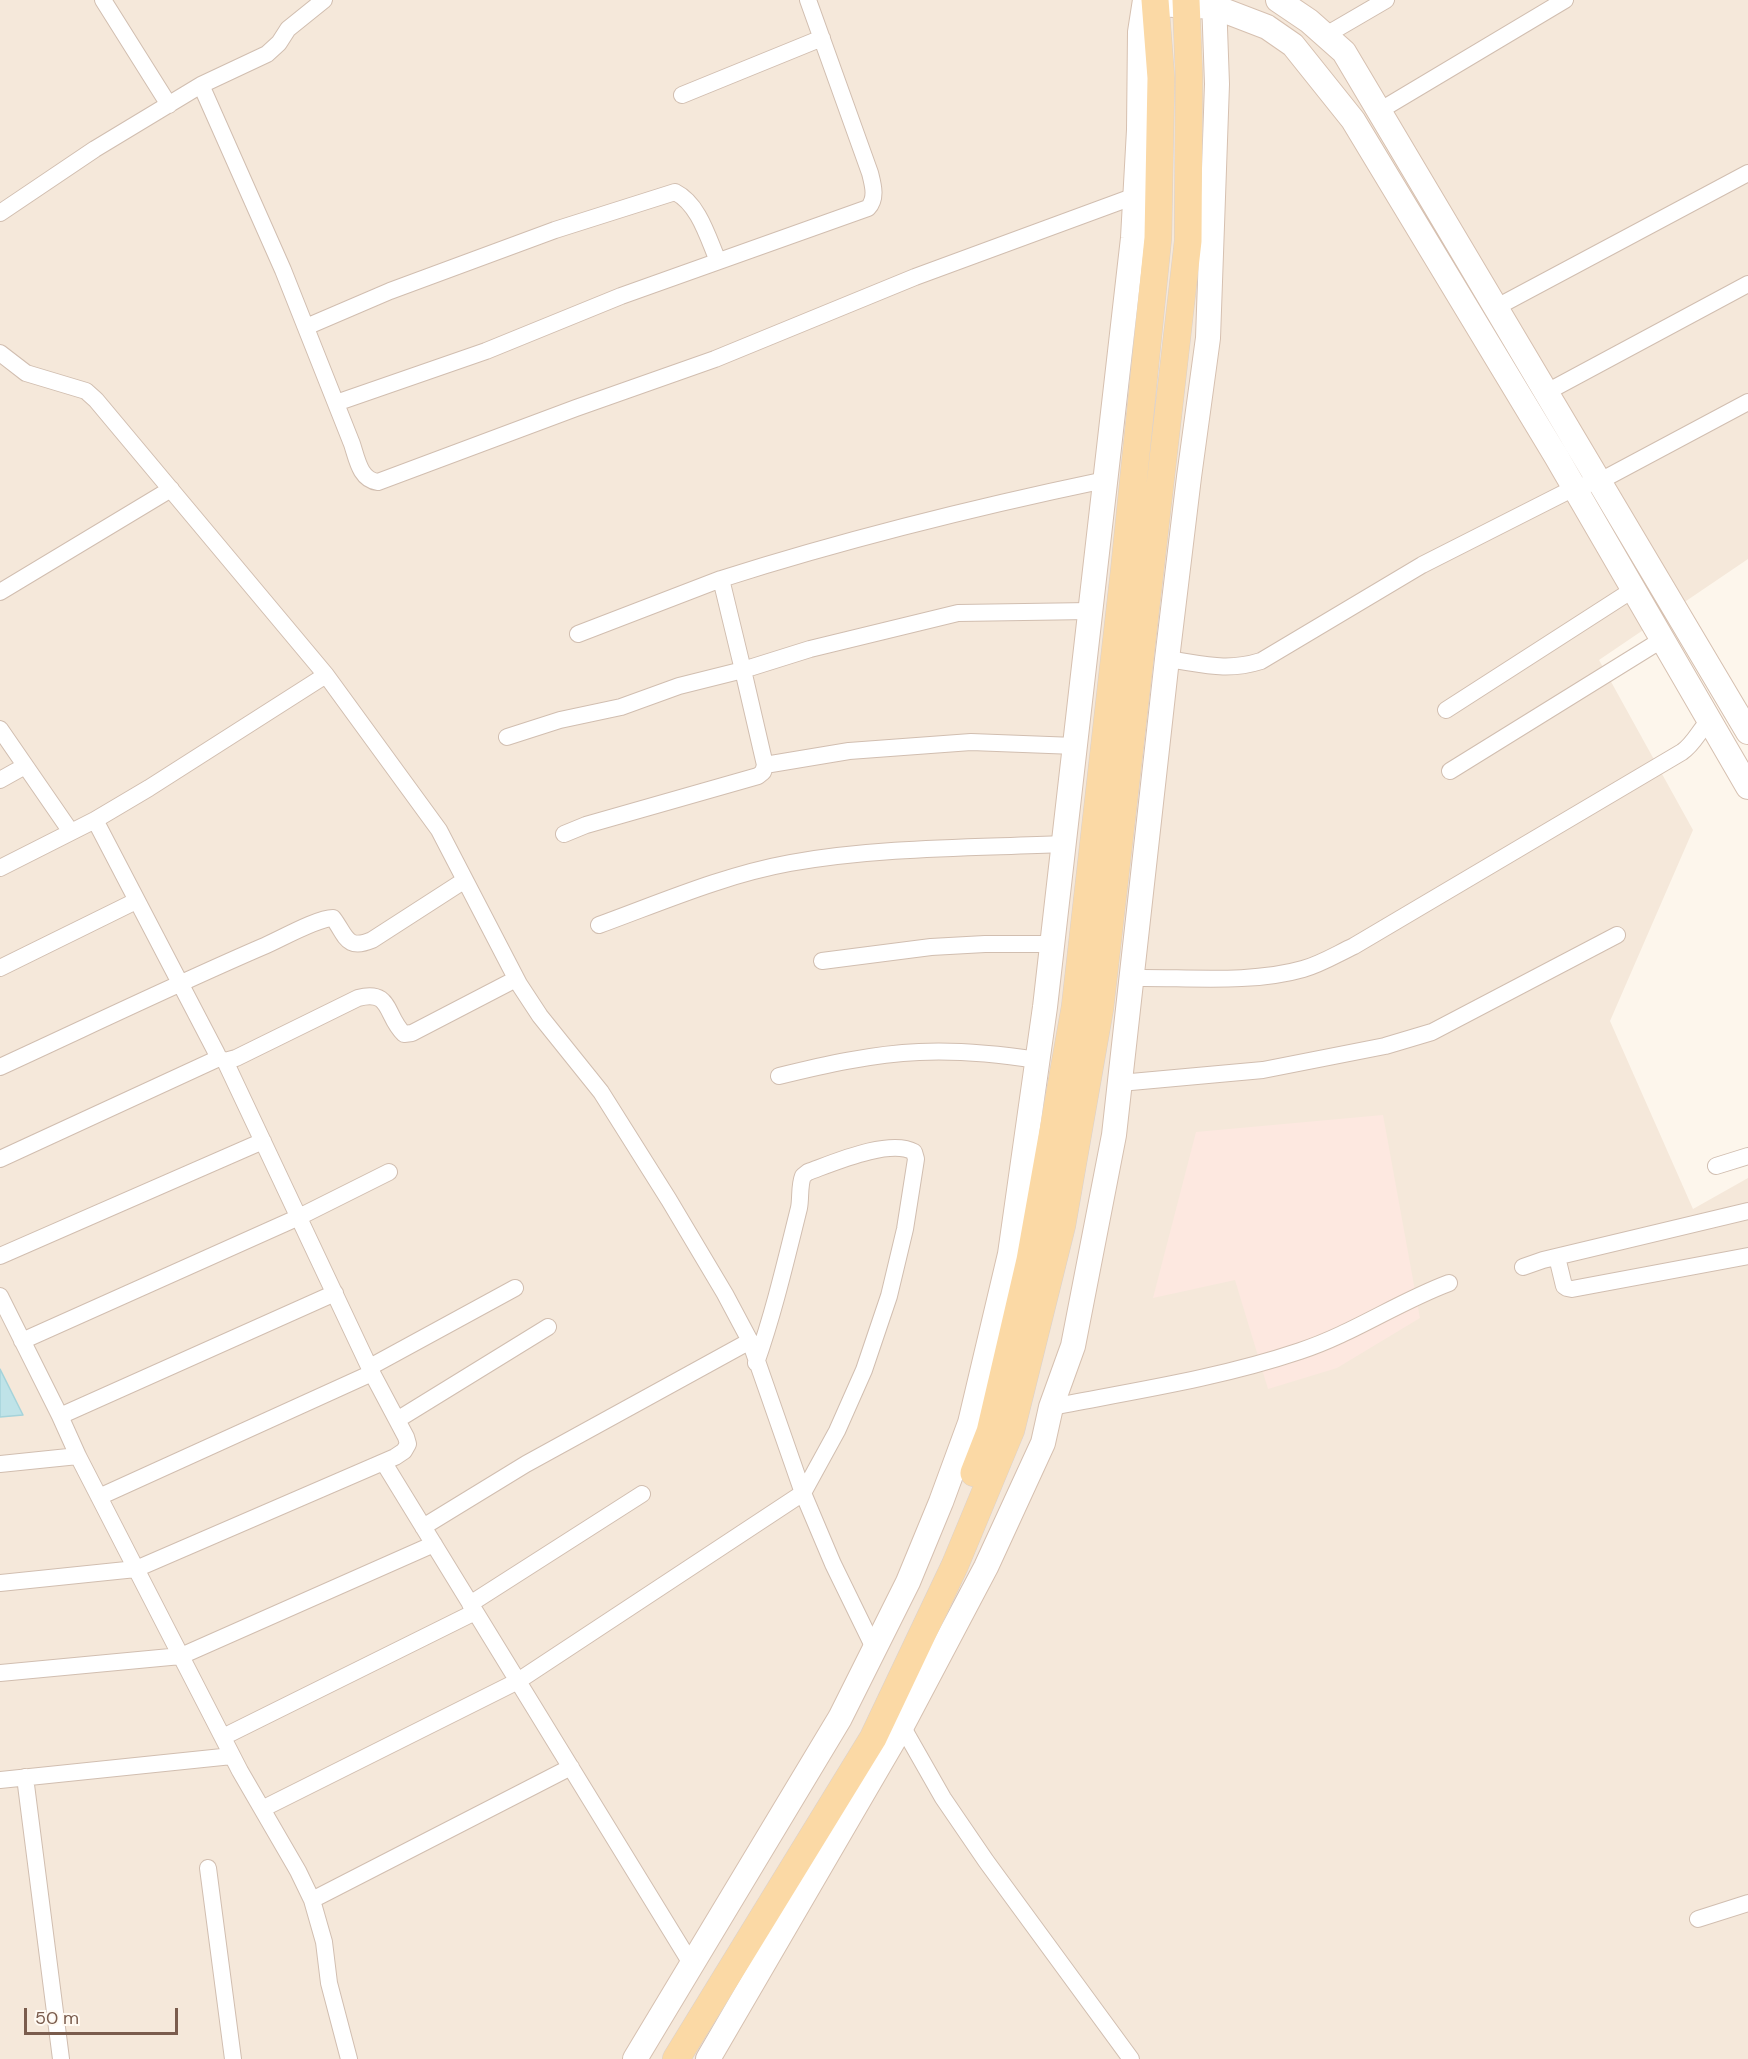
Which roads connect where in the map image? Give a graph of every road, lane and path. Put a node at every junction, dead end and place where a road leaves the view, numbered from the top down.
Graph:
1 (103, 0) edge
2 (324, 0) edge
3 (808, 0) edge
4 (1278, 0) edge
5 (1386, 0) edge
6 (1565, 0) edge
7 (1152, 1) edge
8 (1187, 3) edge
9 (1214, 3) edge
10 (1326, 35) junction
11 (822, 38) junction
12 (1361, 80) junction
13 (201, 85) junction
14 (682, 95) dead end
15 (1337, 99) junction
16 (169, 105) junction
17 (1379, 111) junction
18 (1748, 173) edge
19 (1135, 196) junction
20 (0, 213) edge
21 (718, 261) junction
22 (1748, 284) edge
23 (1495, 308) junction
24 (306, 327) junction
25 (0, 353) edge
26 (1545, 393) junction
27 (1748, 402) edge
28 (336, 403) junction
29 (1105, 480) junction
30 (1600, 482) junction
31 (1574, 488) junction
32 (171, 489) junction
33 (721, 579) junction
34 (1634, 589) junction
35 (0, 592) edge
36 (1090, 611) junction
37 (578, 634) dead end
38 (1663, 639) junction
39 (1167, 659) junction
40 (742, 670) junction
41 (326, 675) junction
42 (1446, 710) dead end
43 (1710, 720) junction
44 (0, 729) edge
45 (1748, 732) edge
46 (507, 737) dead end
47 (1075, 746) junction
48 (765, 765) junction
49 (25, 766) junction
50 (1450, 771) dead end
51 (0, 780) edge
52 (1748, 787) edge
53 (95, 820) junction
54 (71, 832) junction
55 (564, 834) dead end
56 (1064, 844) junction
57 (0, 868) edge
58 (465, 880) junction
59 (136, 901) junction
60 (599, 925) dead end
61 (1617, 935) dead end
62 (1052, 944) junction
63 (822, 961) dead end
64 (0, 968) edge
65 (1132, 978) junction
66 (516, 980) junction
67 (179, 983) junction
68 (222, 1060) junction
69 (1037, 1060) junction
70 (0, 1067) edge
71 (779, 1076) dead end
72 (1120, 1083) junction
73 (263, 1141) junction
74 (1748, 1156) edge
75 (0, 1159) edge
76 (1716, 1166) dead end
77 (389, 1172) dead end
78 (1748, 1211) edge
79 (299, 1217) junction
80 (0, 1256) edge
81 (1748, 1256) edge
82 (1557, 1257) junction
83 (1523, 1267) dead end
84 (1449, 1282) dead end
85 (515, 1288) dead end
86 (335, 1293) junction
87 (0, 1296) edge
88 (548, 1327) dead end
89 (22, 1341) junction
90 (750, 1341) junction
91 (756, 1363) junction
92 (371, 1370) junction
93 (1051, 1407) junction
94 (60, 1416) junction
95 (397, 1420) junction
96 (78, 1456) junction
97 (384, 1462) junction
98 (0, 1464) edge
99 (803, 1493) junction
100 (642, 1494) dead end
101 (99, 1497) junction
102 (423, 1527) junction
103 (434, 1544) junction
104 (136, 1569) junction
105 (0, 1583) edge
106 (473, 1608) junction
107 (874, 1648) junction
108 (182, 1656) junction
109 (0, 1673) edge
110 (518, 1681) junction
111 (902, 1726) junction
112 (223, 1737) junction
113 (232, 1756) junction
114 (571, 1767) junction
115 (25, 1778) junction
116 (0, 1780) edge
117 (262, 1809) junction
118 (208, 1868) dead end
119 (312, 1900) junction
120 (1748, 1903) edge
121 (1698, 1919) dead end
122 (692, 1965) junction
123 (1128, 2058) edge
124 (61, 2059) edge
125 (233, 2059) edge
126 (349, 2059) edge
127 (635, 2059) edge
128 (657, 2059) edge
129 (676, 2059) edge
130 (708, 2059) edge

1 - 16 street
2 - 13 street
3 - 11 street
4 - 10 main road
5 - 10 street
6 - 17 street
7 - 8 main road
7 - 19 main road
7 - 128 main road
8 - 9 main road
8 - 129 main road
9 - 15 main road
9 - 39 main road
10 - 12 main road
11 - 14 street
11 - 21 street
12 - 15 main road
12 - 17 main road
13 - 16 street
13 - 24 street
15 - 31 main road
16 - 20 street
17 - 23 main road
18 - 23 street
19 - 28 street
19 - 29 main road
21 - 24 street
21 - 28 street
22 - 26 street
23 - 26 main road
24 - 28 street
25 - 32 street
26 - 30 main road
27 - 30 street
29 - 33 street
29 - 36 main road
30 - 31 street
30 - 45 main road
31 - 34 main road
31 - 39 street
32 - 35 street
32 - 41 street
33 - 37 street
33 - 40 street
34 - 38 main road
34 - 42 street
36 - 40 street
36 - 47 main road
38 - 43 main road
38 - 50 street
39 - 65 main road
40 - 46 street
40 - 48 street
41 - 53 street
41 - 58 street
43 - 52 main road
43 - 65 street
44 - 49 street
47 - 48 street
47 - 56 main road
48 - 55 street
49 - 51 street
49 - 54 street
53 - 54 street
53 - 59 street
54 - 57 street
56 - 60 street
56 - 62 main road
58 - 66 street
58 - 67 street
59 - 64 street
59 - 67 street
61 - 72 street
62 - 63 street
62 - 69 main road
65 - 72 main road
66 - 68 street
66 - 90 street
67 - 68 street
67 - 70 street
68 - 73 street
68 - 75 street
69 - 71 street
69 - 107 main road
72 - 93 main road
73 - 79 street
73 - 80 street
74 - 76 street
77 - 79 street
78 - 82 street
79 - 86 street
79 - 89 street
81 - 82 street
82 - 83 street
84 - 93 street
85 - 92 street
86 - 92 street
86 - 94 street
87 - 89 street
88 - 95 street
89 - 94 street
90 - 91 street
90 - 102 street
91 - 99 street
91 - 99 street
92 - 95 street
92 - 101 street
93 - 111 main road
94 - 96 street
95 - 97 street
96 - 98 street
96 - 101 street
97 - 102 street
97 - 104 street
99 - 107 street
99 - 110 street
100 - 106 street
101 - 104 street
102 - 103 street
103 - 106 street
103 - 108 street
104 - 105 street
104 - 108 street
106 - 110 street
106 - 112 street
107 - 122 main road
108 - 109 street
108 - 112 street
110 - 114 street
110 - 117 street
111 - 123 street
111 - 130 main road
112 - 113 street
113 - 115 street
113 - 117 street
114 - 119 street
114 - 122 street
115 - 116 street
115 - 124 street
117 - 119 street
118 - 125 street
119 - 126 street
120 - 121 street
122 - 127 main road

